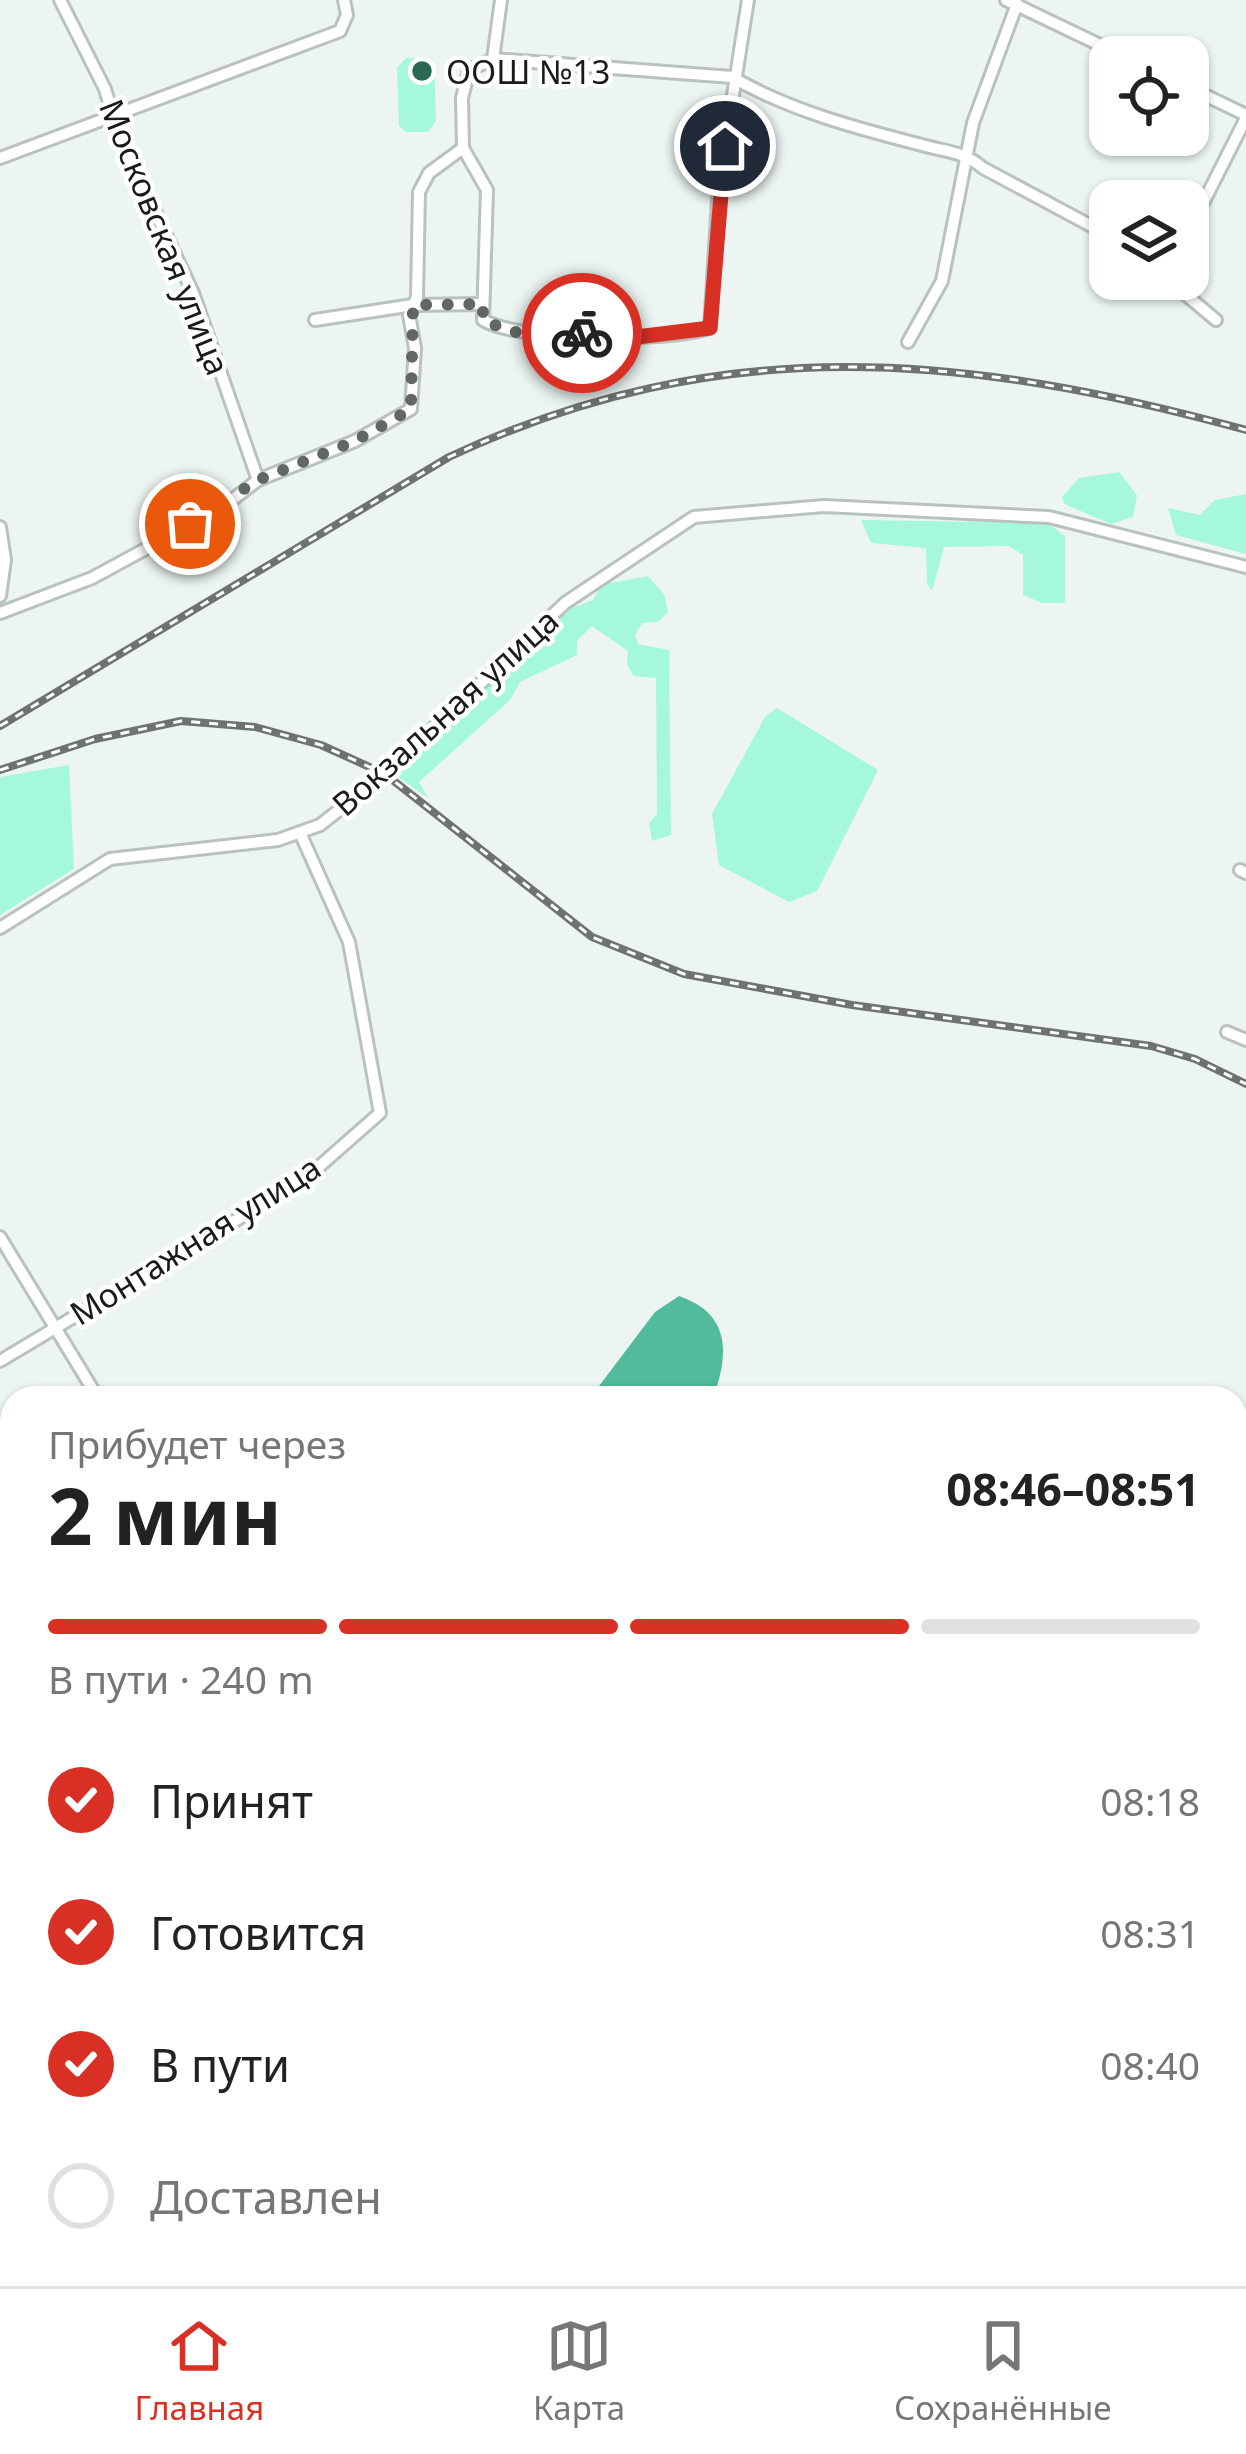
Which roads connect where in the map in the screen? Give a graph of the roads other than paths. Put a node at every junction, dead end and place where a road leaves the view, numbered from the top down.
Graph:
1 (60, 0) edge
2 (344, 0) edge
3 (500, 0) edge
4 (748, 0) edge
5 (1011, 2) edge
6 (1089, 40) edge
7 (493, 59) junction
8 (732, 77) junction
9 (1209, 98) edge
10 (1246, 117) edge
11 (115, 119) junction
12 (463, 148) junction
13 (965, 153) junction
14 (0, 158) edge
15 (1209, 190) edge
16 (1089, 225) edge
17 (1192, 300) edge
18 (483, 304) junction
19 (413, 305) junction
20 (315, 320) dead end
21 (1216, 320) dead end
22 (908, 342) dead end
23 (258, 480) junction
24 (0, 527) edge
25 (1246, 566) edge
26 (0, 596) edge
27 (0, 613) edge
28 (301, 835) junction
29 (0, 928) edge
30 (1227, 1032) dead end
31 (1246, 1040) edge
32 (0, 1238) edge
33 (53, 1328) junction
34 (0, 1360) edge
35 (90, 1386) edge

1 - 11 street, Московская улица
2 - 11 street
3 - 7 street
4 - 8 street
5 - 6 street
5 - 13 street
7 - 8 street
7 - 12 street
8 - 13 street
8 - 18 street
9 - 10 street
10 - 15 street
11 - 14 street
11 - 23 street, Московская улица
12 - 18 street
12 - 19 street
13 - 16 street
13 - 22 street
17 - 21 street
18 - 19 street
19 - 20 street
19 - 23 street
23 - 27 street
24 - 26 street
25 - 28 street, Вокзальная улица
28 - 29 street, Вокзальная улица
28 - 33 street, Монтажная улица
30 - 31 street
32 - 33 street
33 - 34 street, Монтажная улица
33 - 35 street

